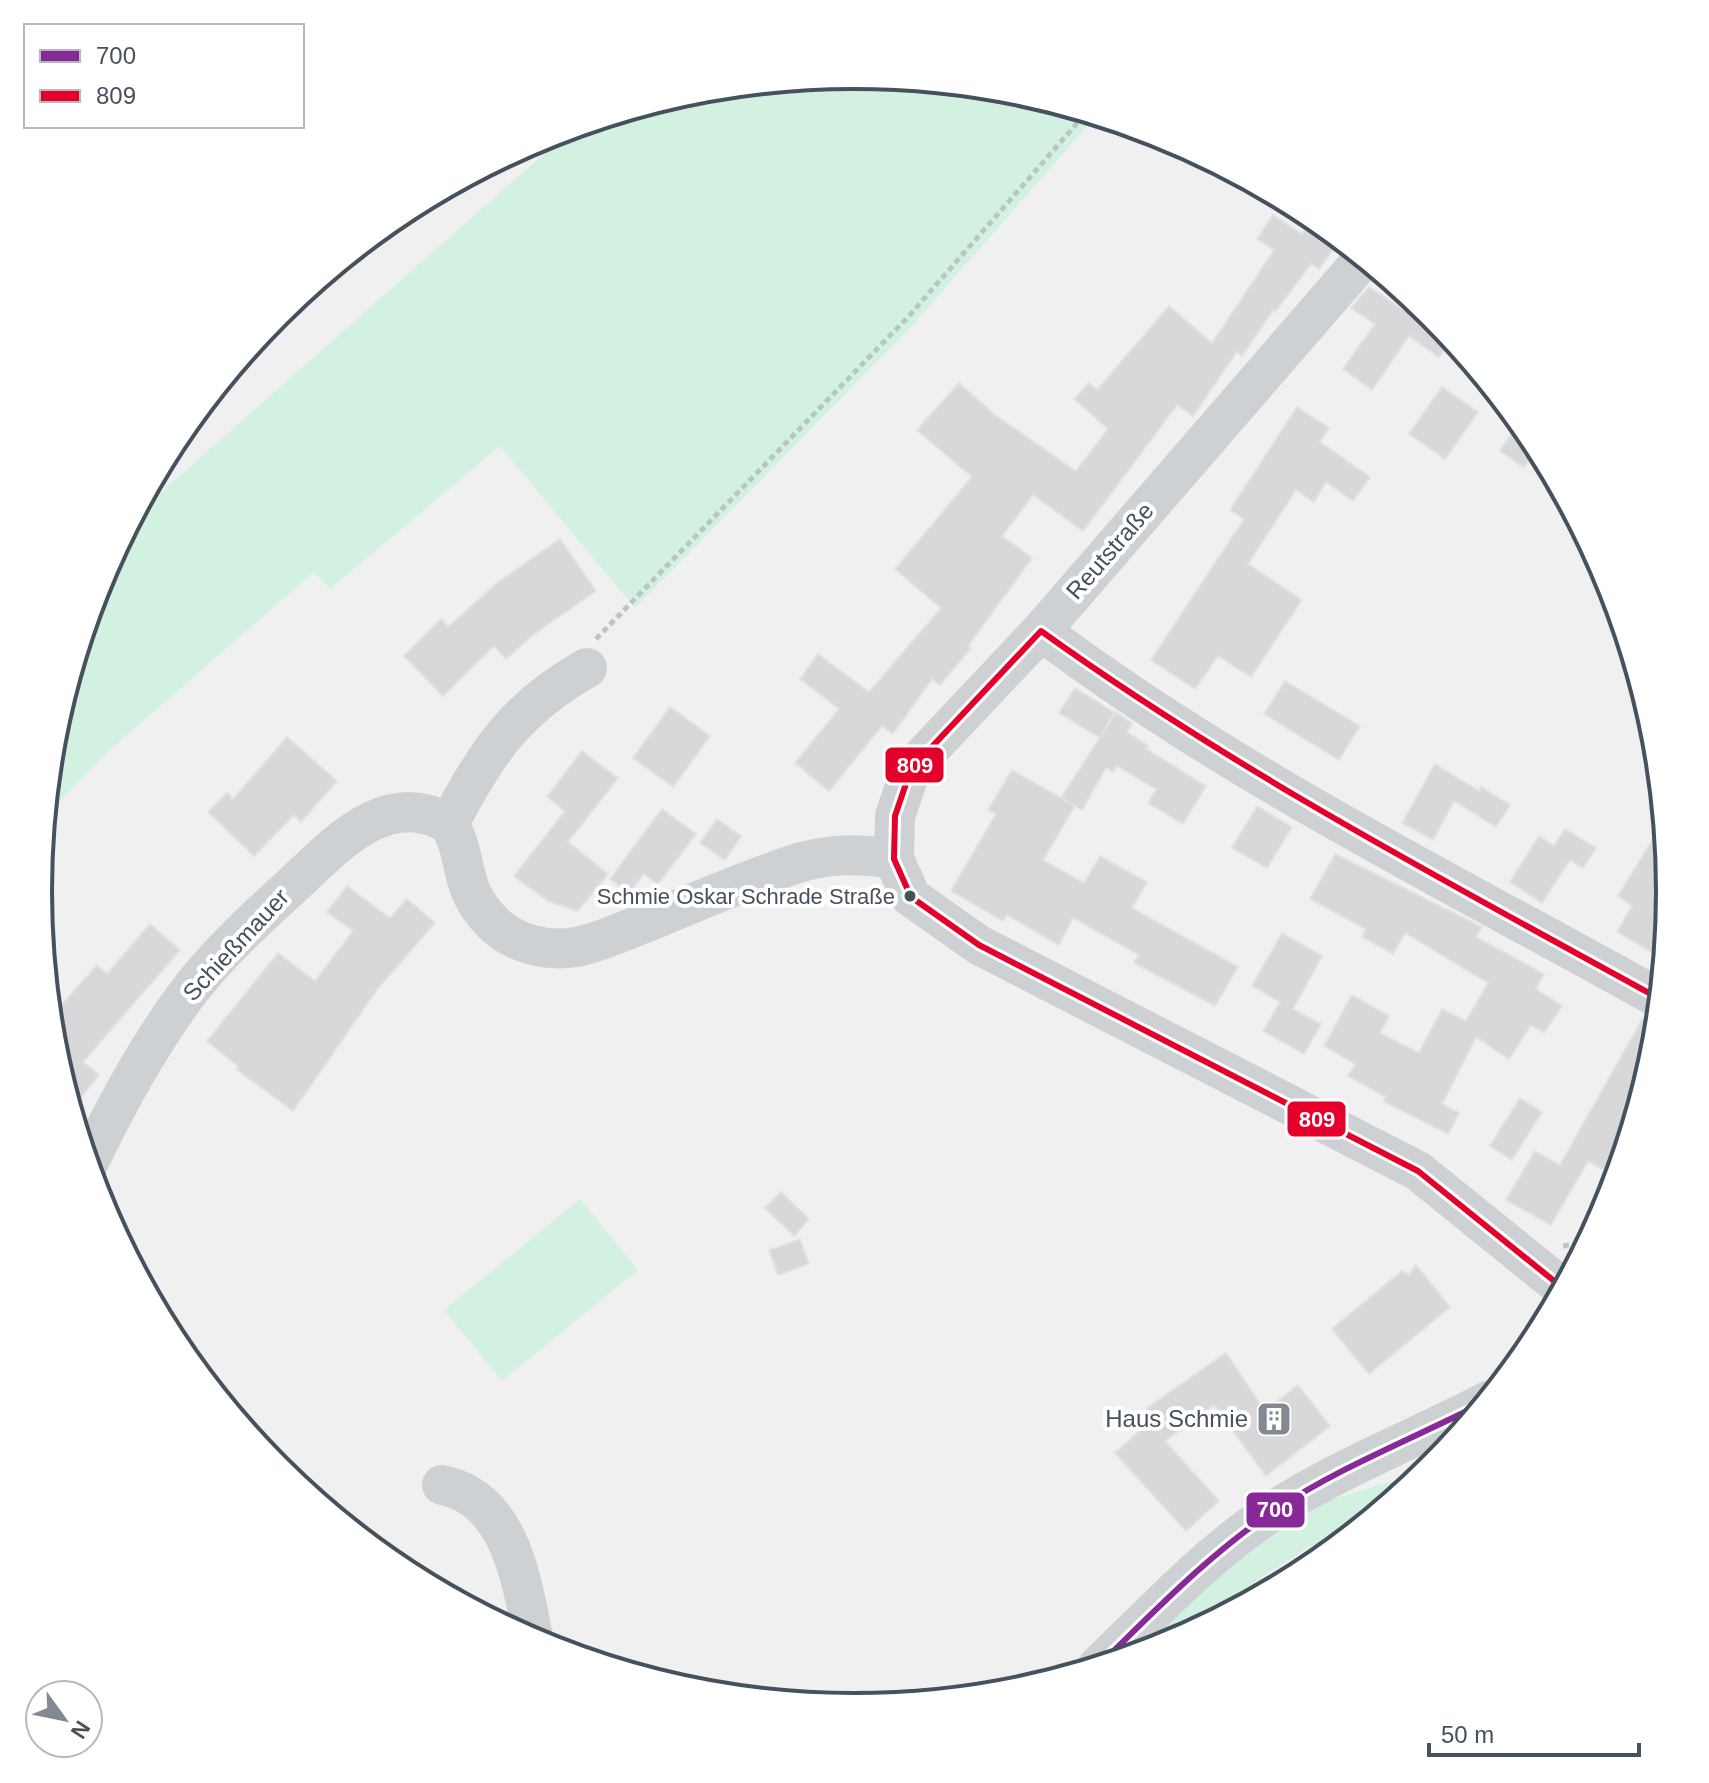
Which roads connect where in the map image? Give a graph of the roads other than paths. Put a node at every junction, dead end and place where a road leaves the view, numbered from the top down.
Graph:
1 (1357, 266) edge
2 (1041, 631) junction
3 (587, 668) road end
4 (449, 824) junction
5 (894, 859) junction
6 (1650, 994) edge
7 (95, 1150) edge
8 (1555, 1282) edge
9 (1465, 1413) edge
10 (442, 1485) dead end
11 (531, 1625) edge
12 (1115, 1650) edge

1 - 2 street, Reutstraße
2 - 5 street, Reutstraße
2 - 6 street
3 - 4 street
4 - 5 street
4 - 7 street, Schießmauer
5 - 8 street
9 - 12 street
10 - 11 street

